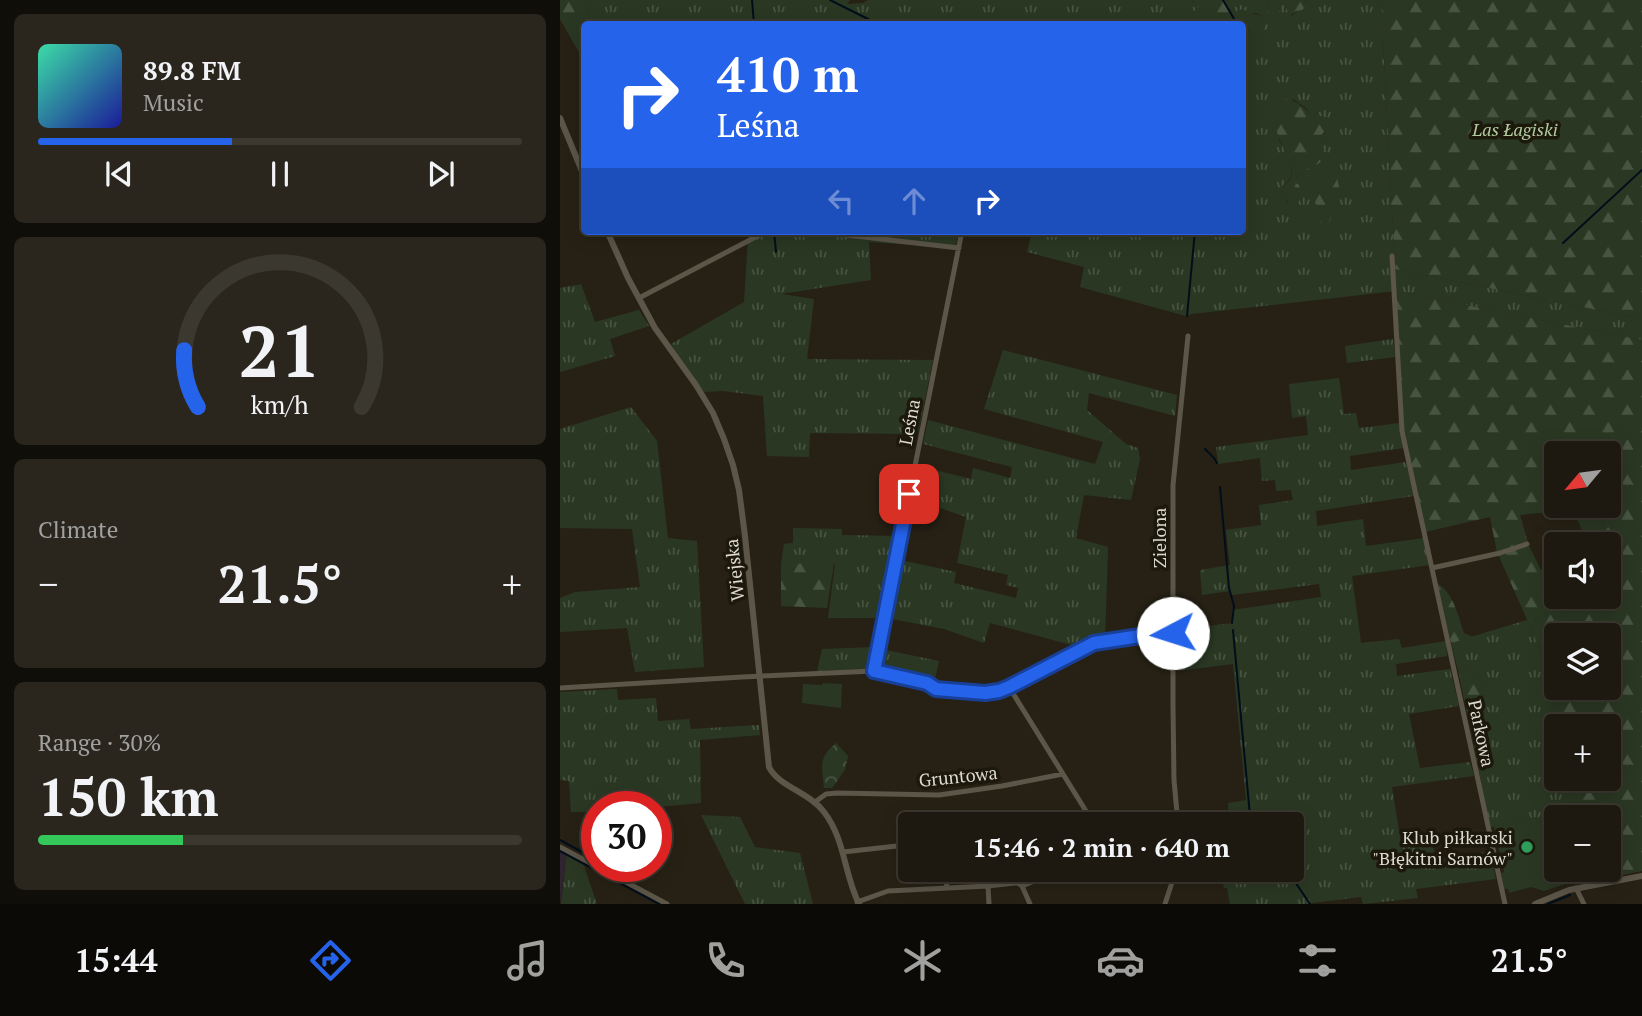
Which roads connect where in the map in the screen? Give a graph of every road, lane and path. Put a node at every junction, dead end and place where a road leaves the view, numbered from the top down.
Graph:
1 (560, 118) edge
2 (581, 169) edge
3 (609, 235) edge
4 (759, 235) edge
5 (847, 235) edge
6 (961, 235) edge
7 (959, 248) junction
8 (1392, 256) dead end
9 (639, 298) junction
10 (1188, 336) dead end
11 (1527, 544) dead end
12 (1432, 568) junction
13 (1173, 631) junction
14 (874, 671) junction
15 (759, 676) junction
16 (1009, 687) junction
17 (560, 688) edge
18 (1063, 774) junction
19 (815, 802) junction
20 (1086, 812) edge
21 (1177, 812) edge
22 (898, 846) edge
23 (560, 847) edge
24 (843, 852) junction
25 (1642, 876) edge
26 (946, 882) edge
27 (1032, 882) edge
28 (1172, 882) edge
29 (988, 886) junction
30 (1022, 886) junction
31 (947, 888) junction
32 (1576, 888) junction
33 (858, 903) edge
34 (667, 904) edge
35 (989, 904) edge
36 (1030, 904) edge
37 (1164, 904) edge
38 (1505, 904) edge
39 (1535, 904) edge
40 (1584, 904) edge

1 - 2 street
3 - 9 street, Wiejska
4 - 9 street
5 - 7 street
6 - 7 street, Leśna
7 - 14 street, Leśna
8 - 12 street, Parkowa
9 - 15 street, Wiejska
10 - 13 street, Zielona
11 - 12 street
12 - 38 street, Parkowa
13 - 16 street
13 - 21 street, Zielona
14 - 15 street
14 - 16 street
15 - 17 street
15 - 19 street, Wiejska
16 - 18 street
18 - 19 street, Gruntowa
18 - 20 street
19 - 24 street, Wiejska
22 - 24 street
23 - 34 street
24 - 33 street, Wiejska
25 - 32 street
26 - 31 street
27 - 30 street
28 - 37 street
29 - 30 street
29 - 31 street
29 - 35 street
30 - 36 street
31 - 33 street
32 - 39 street
32 - 40 street

